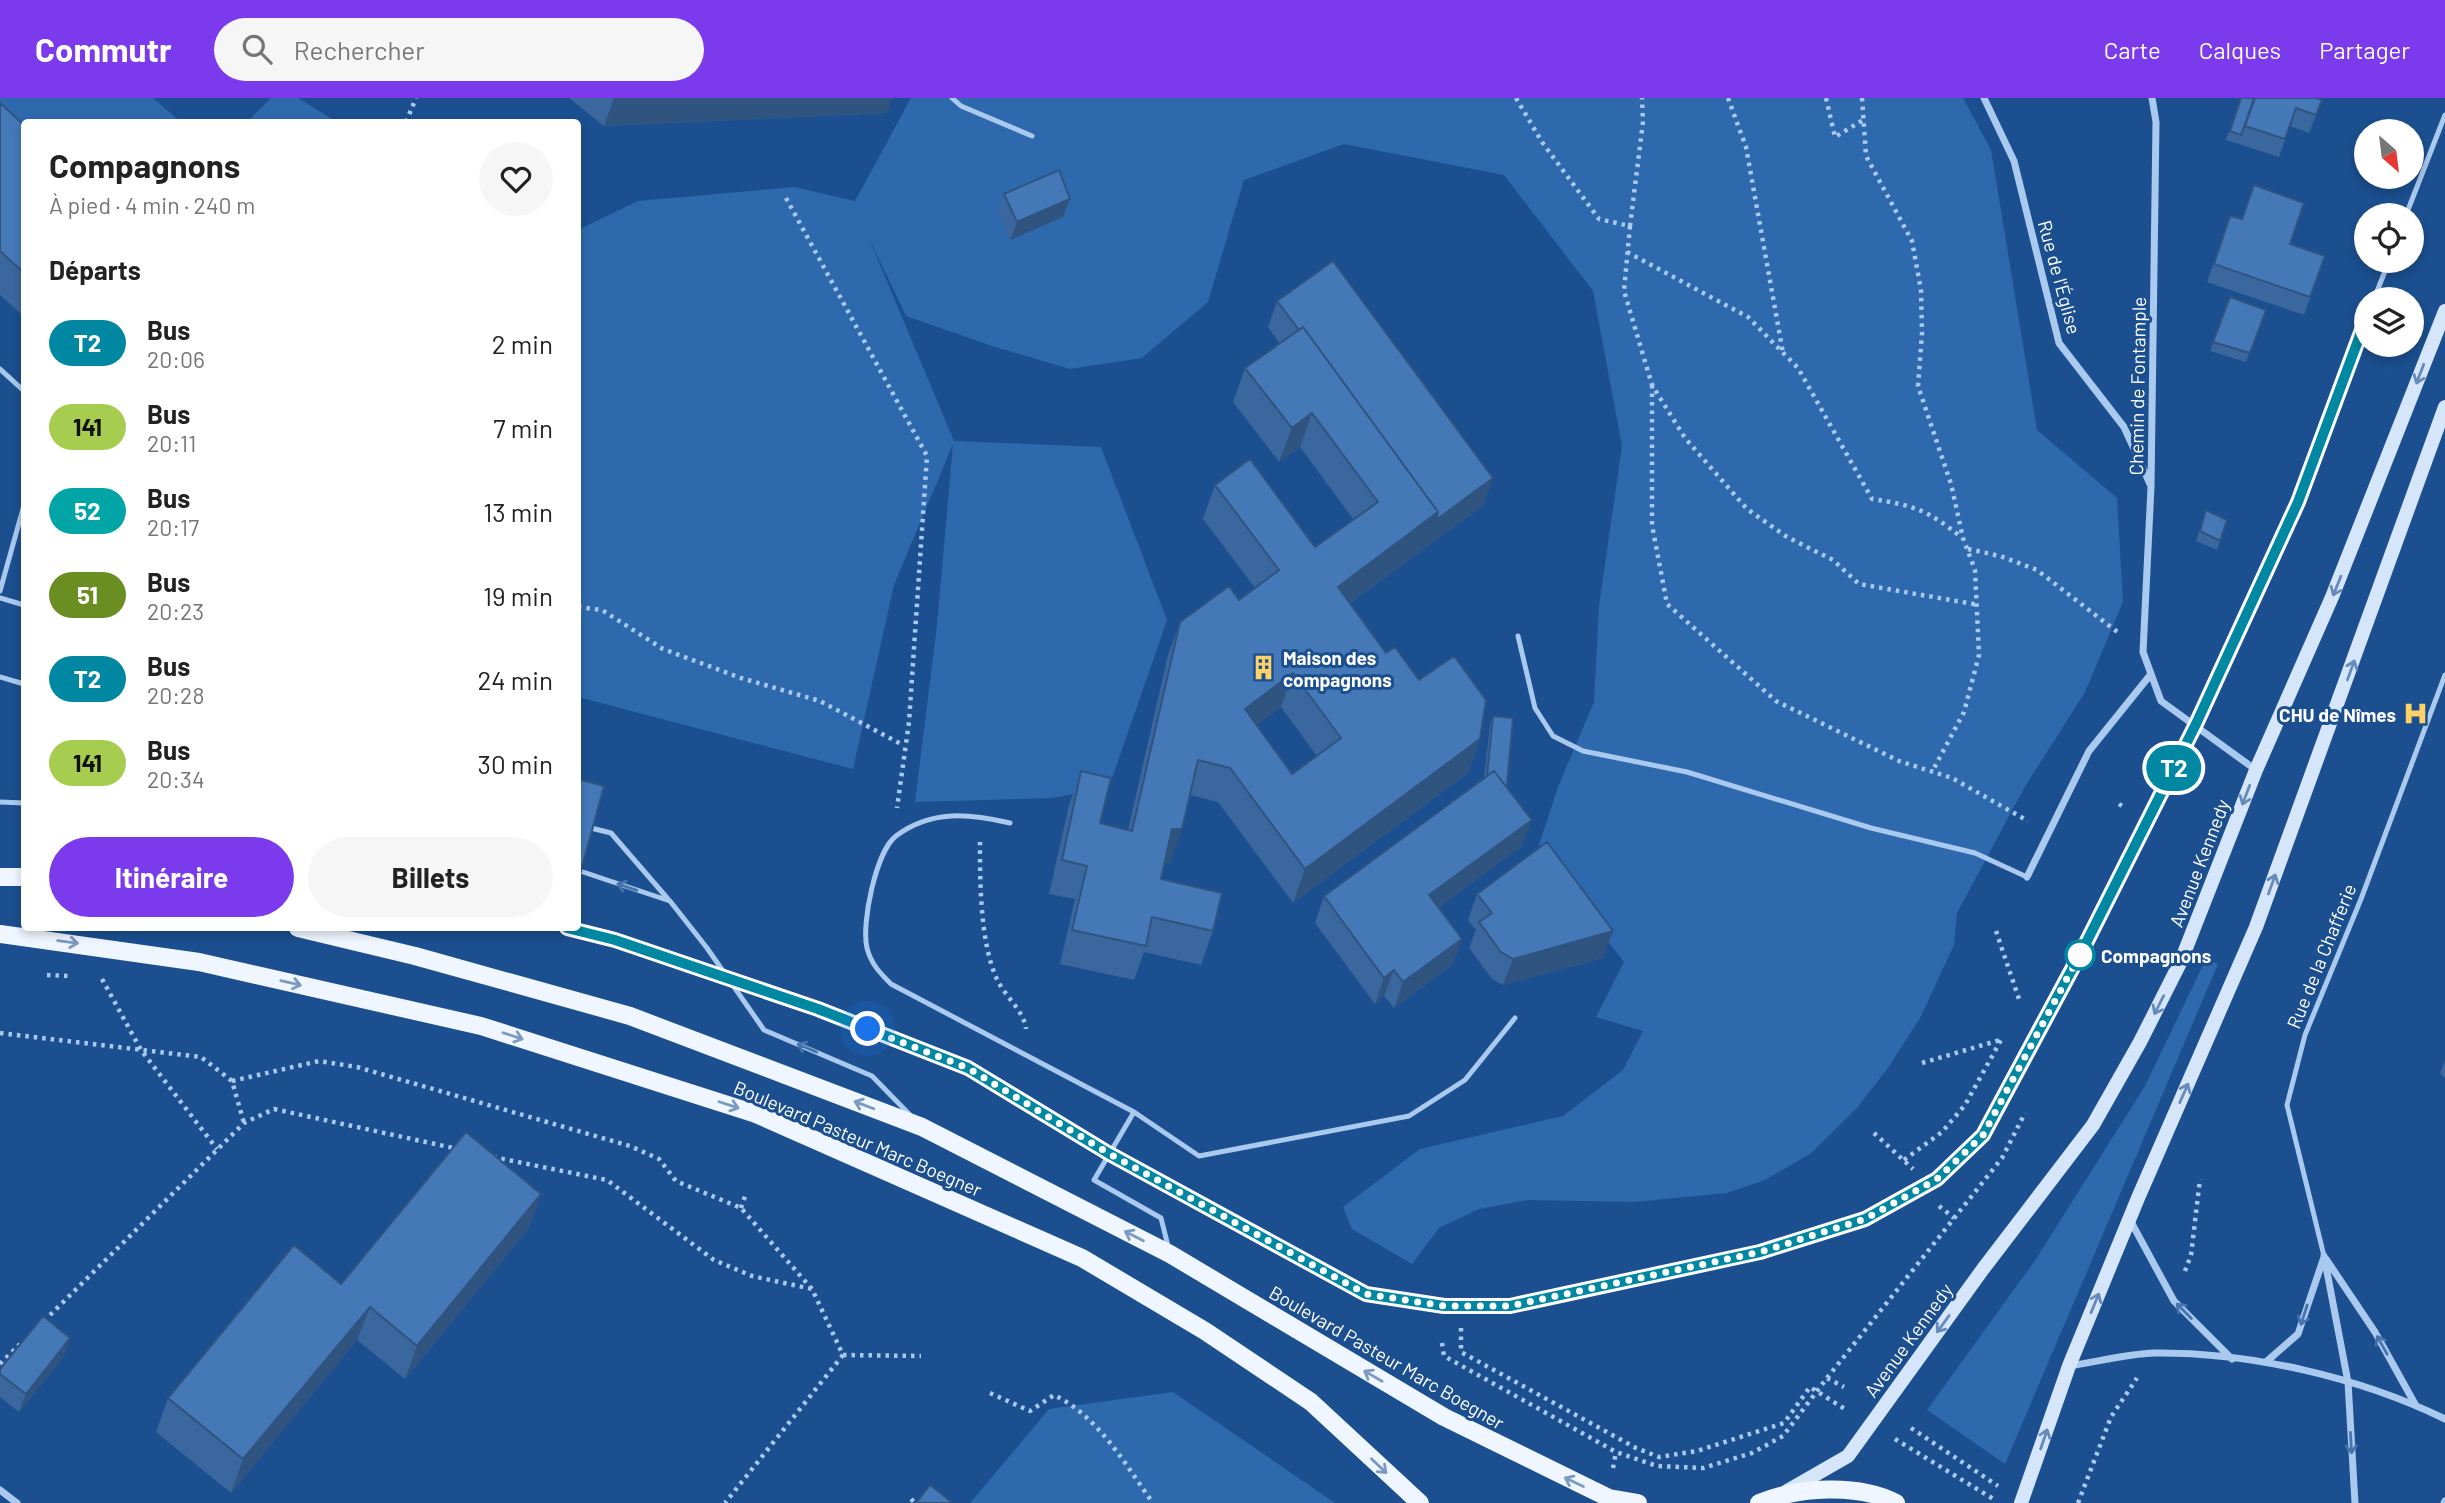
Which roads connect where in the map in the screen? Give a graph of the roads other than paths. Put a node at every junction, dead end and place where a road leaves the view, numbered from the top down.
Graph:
1 (953, 98) edge
2 (1984, 98) edge
3 (2152, 98) edge
4 (2445, 115) edge
5 (1032, 136) dead end
6 (2411, 203) edge
7 (2445, 311) edge
8 (2354, 352) edge
9 (0, 369) edge
10 (21, 388) edge
11 (2445, 407) edge
12 (2151, 487) junction
13 (21, 516) edge
14 (0, 591) edge
15 (0, 598) edge
16 (21, 604) edge
17 (1518, 636) dead end
18 (2151, 674) junction
19 (2445, 675) edge
20 (0, 677) edge
21 (21, 683) edge
22 (2196, 724) junction
23 (2256, 770) junction
24 (0, 802) edge
25 (21, 803) edge
26 (1010, 823) dead end
27 (592, 828) edge
28 (581, 871) edge
29 (0, 877) edge
30 (21, 877) edge
31 (2027, 877) joint
32 (670, 901) junction
33 (311, 931) edge
34 (579, 931) edge
35 (0, 934) edge
36 (727, 978) junction
37 (1516, 1018) dead end
38 (1134, 1112) junction
39 (922, 1127) junction
40 (1108, 1153) junction
41 (2129, 1219) junction
42 (1170, 1254) junction
43 (2324, 1256) junction
44 (2232, 1359) junction
45 (2266, 1362) junction
46 (2069, 1366) junction
47 (2348, 1382) junction
48 (2415, 1404) junction
49 (2445, 1419) edge
50 (0, 1490) edge
51 (1783, 1493) junction
52 (17, 1503) edge
53 (1420, 1503) edge
54 (1638, 1503) edge
55 (1759, 1503) edge
56 (1896, 1503) edge
57 (2021, 1503) edge
58 (2355, 1503) edge

1 - 5 lane
2 - 12 street, Rue de l'Église
3 - 12 street, Chemin de Fontample
4 - 6 lane
7 -> 23 main road, Avenue Kennedy
8 - 22 lane
9 - 10 lane
41 -> 11 main road
12 - 18 street, Chemin de Fontample
13 - 14 lane
15 - 16 lane
17 - 31 lane
18 - 22 street, Chemin de Fontample
18 - 31 street
19 - 43 lane, Rue de la Chafferie
20 - 21 lane
22 - 23 street, Chemin de Fontample
22 - 40 lane
23 -> 51 main road, Avenue Kennedy
24 - 25 lane
26 - 38 lane
27 - 32 lane
32 -> 28 lane
29 - 30 main road
32 - 36 lane
39 -> 33 main road, Boulevard Pasteur Marc Boegner
34 - 36 lane
35 -> 53 main road, Boulevard Pasteur Marc Boegner
39 -> 36 lane
36 - 40 lane
37 - 38 lane
38 - 40 lane
42 -> 39 main road, Boulevard Pasteur Marc Boegner
40 - 42 lane
44 -> 41 street
46 -> 41 main road
54 -> 42 main road, Boulevard Pasteur Marc Boegner
43 -> 45 street
43 - 47 street
48 -> 43 street
44 - 45 street
44 - 46 street
45 - 47 street
57 -> 46 main road
47 - 48 street
47 -> 58 street
48 - 49 street
50 - 52 street
51 - 55 main road
51 - 56 main road

